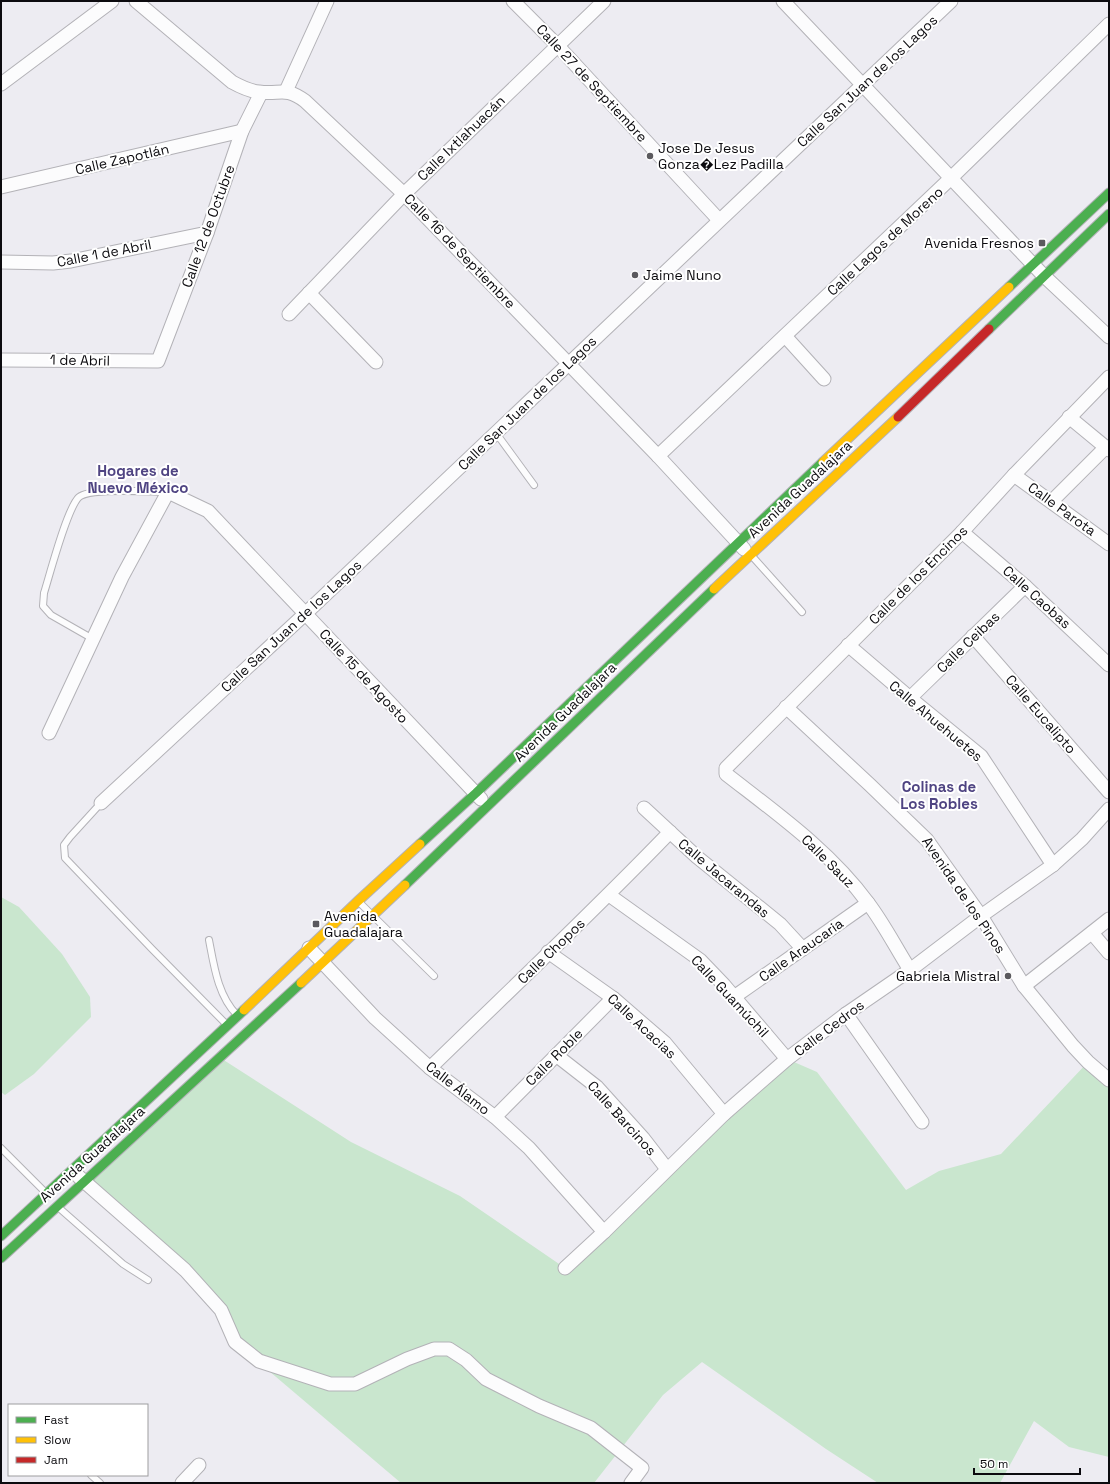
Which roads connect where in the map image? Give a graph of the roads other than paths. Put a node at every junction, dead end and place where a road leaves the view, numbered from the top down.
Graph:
1 (112, 1) edge
2 (136, 1) edge
3 (327, 1) edge
4 (513, 1) edge
5 (604, 1) edge
6 (783, 1) edge
7 (951, 1) edge
8 (1109, 24) edge
9 (557, 45) junction
10 (1, 84) edge
11 (863, 85) junction
12 (286, 91) junction
13 (261, 93) junction
14 (242, 131) junction
15 (951, 178) junction
16 (1, 187) edge
17 (1109, 193) edge
18 (404, 194) junction
19 (1109, 214) edge
20 (719, 220) junction
21 (207, 233) junction
22 (1, 262) edge
23 (1033, 265) junction
24 (1044, 275) junction
25 (310, 293) junction
26 (290, 314) dead end
27 (785, 336) junction
28 (1109, 337) edge
29 (1, 360) edge
30 (158, 361) joint
31 (376, 362) dead end
32 (569, 363) junction
33 (1109, 376) edge
34 (824, 379) dead end
35 (1068, 417) junction
36 (496, 433) junction
37 (1107, 448) edge
38 (658, 456) junction
39 (1014, 475) junction
40 (534, 485) dead end
41 (168, 492) junction
42 (1052, 501) junction
43 (962, 532) junction
44 (739, 543) junction
45 (1109, 544) edge
46 (750, 554) junction
47 (1025, 586) junction
48 (802, 612) dead end
49 (305, 614) junction
50 (644, 632) junction
51 (973, 636) junction
52 (93, 639) junction
53 (655, 645) junction
54 (848, 645) junction
55 (1109, 665) edge
56 (910, 698) junction
57 (786, 707) junction
58 (560, 713) junction
59 (572, 726) junction
60 (49, 733) dead end
61 (726, 771) joint
62 (1109, 792) edge
63 (476, 793) junction
64 (100, 803) joint
65 (488, 806) junction
66 (644, 808) dead end
67 (1109, 809) edge
68 (670, 832) junction
69 (1053, 865) junction
70 (397, 880) junction
71 (609, 895) junction
72 (358, 901) junction
73 (868, 903) junction
74 (372, 916) junction
75 (981, 916) junction
76 (1109, 919) edge
77 (1092, 933) junction
78 (209, 940) dead end
79 (309, 948) junction
80 (803, 949) junction
81 (548, 952) junction
82 (1109, 953) edge
83 (323, 962) junction
84 (910, 970) junction
85 (434, 976) dead end
86 (1024, 986) junction
87 (734, 997) junction
88 (613, 998) junction
89 (846, 1014) junction
90 (238, 1016) junction
91 (228, 1026) junction
92 (556, 1055) junction
93 (787, 1059) junction
94 (430, 1068) junction
95 (1109, 1080) edge
96 (724, 1114) junction
97 (495, 1117) junction
98 (922, 1122) dead end
99 (1, 1148) edge
100 (667, 1168) junction
101 (72, 1171) junction
102 (84, 1182) junction
103 (47, 1194) junction
104 (57, 1206) junction
105 (604, 1232) junction
106 (1, 1236) edge
107 (3, 1252) edge
108 (565, 1268) dead end
109 (148, 1280) dead end
110 (200, 1465) dead end
111 (92, 1476) edge
112 (100, 1483) edge
113 (182, 1483) edge
114 (631, 1483) edge

1 - 10 street
2 - 13 street
3 - 12 street
4 - 9 street, Calle 27 de Septiembre
5 - 9 street, Calle Ixtlahuacán
6 - 11 street
7 - 11 street, Calle San Juan de los Lagos
8 - 15 street, Calle Lagos de Moreno
9 - 18 street, Calle Ixtlahuacán
9 - 20 street, Calle 27 de Septiembre
11 - 15 street
11 - 20 street, Calle San Juan de los Lagos
12 - 13 street
12 - 18 street, Calle 16 de Septiembre
13 - 14 street, Calle 12 de Octubre
14 - 16 street, Calle Zapotlán
14 - 21 street, Calle 12 de Octubre
15 - 23 street
15 - 27 street, Calle Lagos de Moreno
17 - 23 street, Avenida Guadalajara
18 - 25 street, Calle Ixtlahuacán
18 - 32 street, Calle 16 de Septiembre
19 - 24 street, Avenida Guadalajara
20 - 32 street, Calle San Juan de los Lagos
21 - 22 street, Calle 1 de Abril
21 - 30 street, Calle 12 de Octubre
23 - 24 street
23 - 44 street, Avenida Guadalajara
24 - 28 street
24 - 46 street, Avenida Guadalajara
25 - 26 street, Calle Ixtlahuacán
25 - 31 street
27 - 34 street
27 - 38 street, Calle Lagos de Moreno
29 - 30 street, 1 de Abril
32 - 36 street, Calle San Juan de los Lagos
32 - 38 street, Calle 16 de Septiembre
33 - 35 street, Calle de los Encinos
35 - 37 street
35 - 39 street, Calle de los Encinos
36 - 40 lane
36 - 49 street, Calle San Juan de los Lagos
37 - 42 street
38 - 44 street, Calle 16 de Septiembre
39 - 42 street, Calle Parota
39 - 43 street, Calle de los Encinos
41 - 49 street, Calle 15 de Agosto
41 - 52 street
41 - 52 lane
42 - 45 street, Calle Parota
43 - 47 street, Calle Caobas
43 - 54 street, Calle de los Encinos
44 - 46 street, Calle 16 de Septiembre
44 - 50 street, Avenida Guadalajara
46 - 48 lane
46 - 53 street, Avenida Guadalajara
47 - 51 street, Calle Ceibas
47 - 55 street, Calle Caobas
49 - 63 street, Calle 15 de Agosto
49 - 64 street, Calle San Juan de los Lagos
50 - 53 street
50 - 58 street, Avenida Guadalajara
51 - 56 street, Calle Ceibas
51 - 62 street, Calle Eucalipto
52 - 60 street
53 - 59 street, Avenida Guadalajara
54 - 56 street, Calle Ahuehuetes
54 - 57 street, Calle de los Encinos
56 - 69 street, Calle Ahuehuetes
57 - 61 street, Calle de los Encinos
57 - 75 street, Avenida de los Pinos
58 - 59 street
58 - 63 street, Avenida Guadalajara
59 - 65 street, Avenida Guadalajara
61 - 73 street, Calle Sauz
63 - 65 street, Calle 15 de Agosto
63 - 70 street, Avenida Guadalajara
64 - 91 lane
65 - 70 street, Avenida Guadalajara
66 - 68 street, Calle Jacarandas
67 - 69 street, Calle Cedros
68 - 71 street, Calle Chopos
68 - 80 street, Calle Jacarandas
69 - 75 street, Calle Cedros
70 - 72 street, Avenida Guadalajara
70 - 74 street, Avenida Guadalajara
71 - 81 street, Calle Chopos
71 - 87 street, Calle Guamúchil
72 - 74 lane
72 - 79 street, Avenida Guadalajara
73 - 80 street, Calle Araucaria
73 - 84 street, Calle Sauz
74 - 83 street, Avenida Guadalajara
74 - 85 lane
75 - 84 street, Calle Cedros
75 - 86 street, Avenida de los Pinos
76 - 77 street
77 - 82 street
77 - 86 street
78 - 90 lane
79 - 83 street, Calle Álamo
79 - 90 street, Avenida Guadalajara
80 - 87 street, Calle Araucaria
81 - 88 street, Calle Acacias
81 - 94 street, Calle Chopos
83 - 94 street, Calle Álamo
83 - 102 street, Avenida Guadalajara
84 - 89 street, Calle Cedros
86 - 95 street, Avenida de los Pinos
87 - 93 street, Calle Guamúchil
88 - 92 street, Calle Roble
88 - 96 street, Calle Acacias
89 - 93 street, Calle Cedros
89 - 98 street
90 - 91 street, Avenida Guadalajara
91 - 101 street, Avenida Guadalajara
92 - 97 street, Calle Roble
92 - 100 street, Calle Barcinos
93 - 96 street, Calle Cedros
94 - 97 street, Calle Álamo
96 - 100 street, Calle Cedros
97 - 105 street, Calle Álamo
99 - 103 lane
100 - 105 street, Calle Cedros
101 - 102 street
101 - 103 street, Avenida Guadalajara
102 - 104 street, Avenida Guadalajara
102 - 114 street
103 - 106 street, Avenida Guadalajara
104 - 107 street, Avenida Guadalajara
104 - 109 lane
105 - 108 street, Calle Cedros
110 - 113 street
111 - 112 lane

